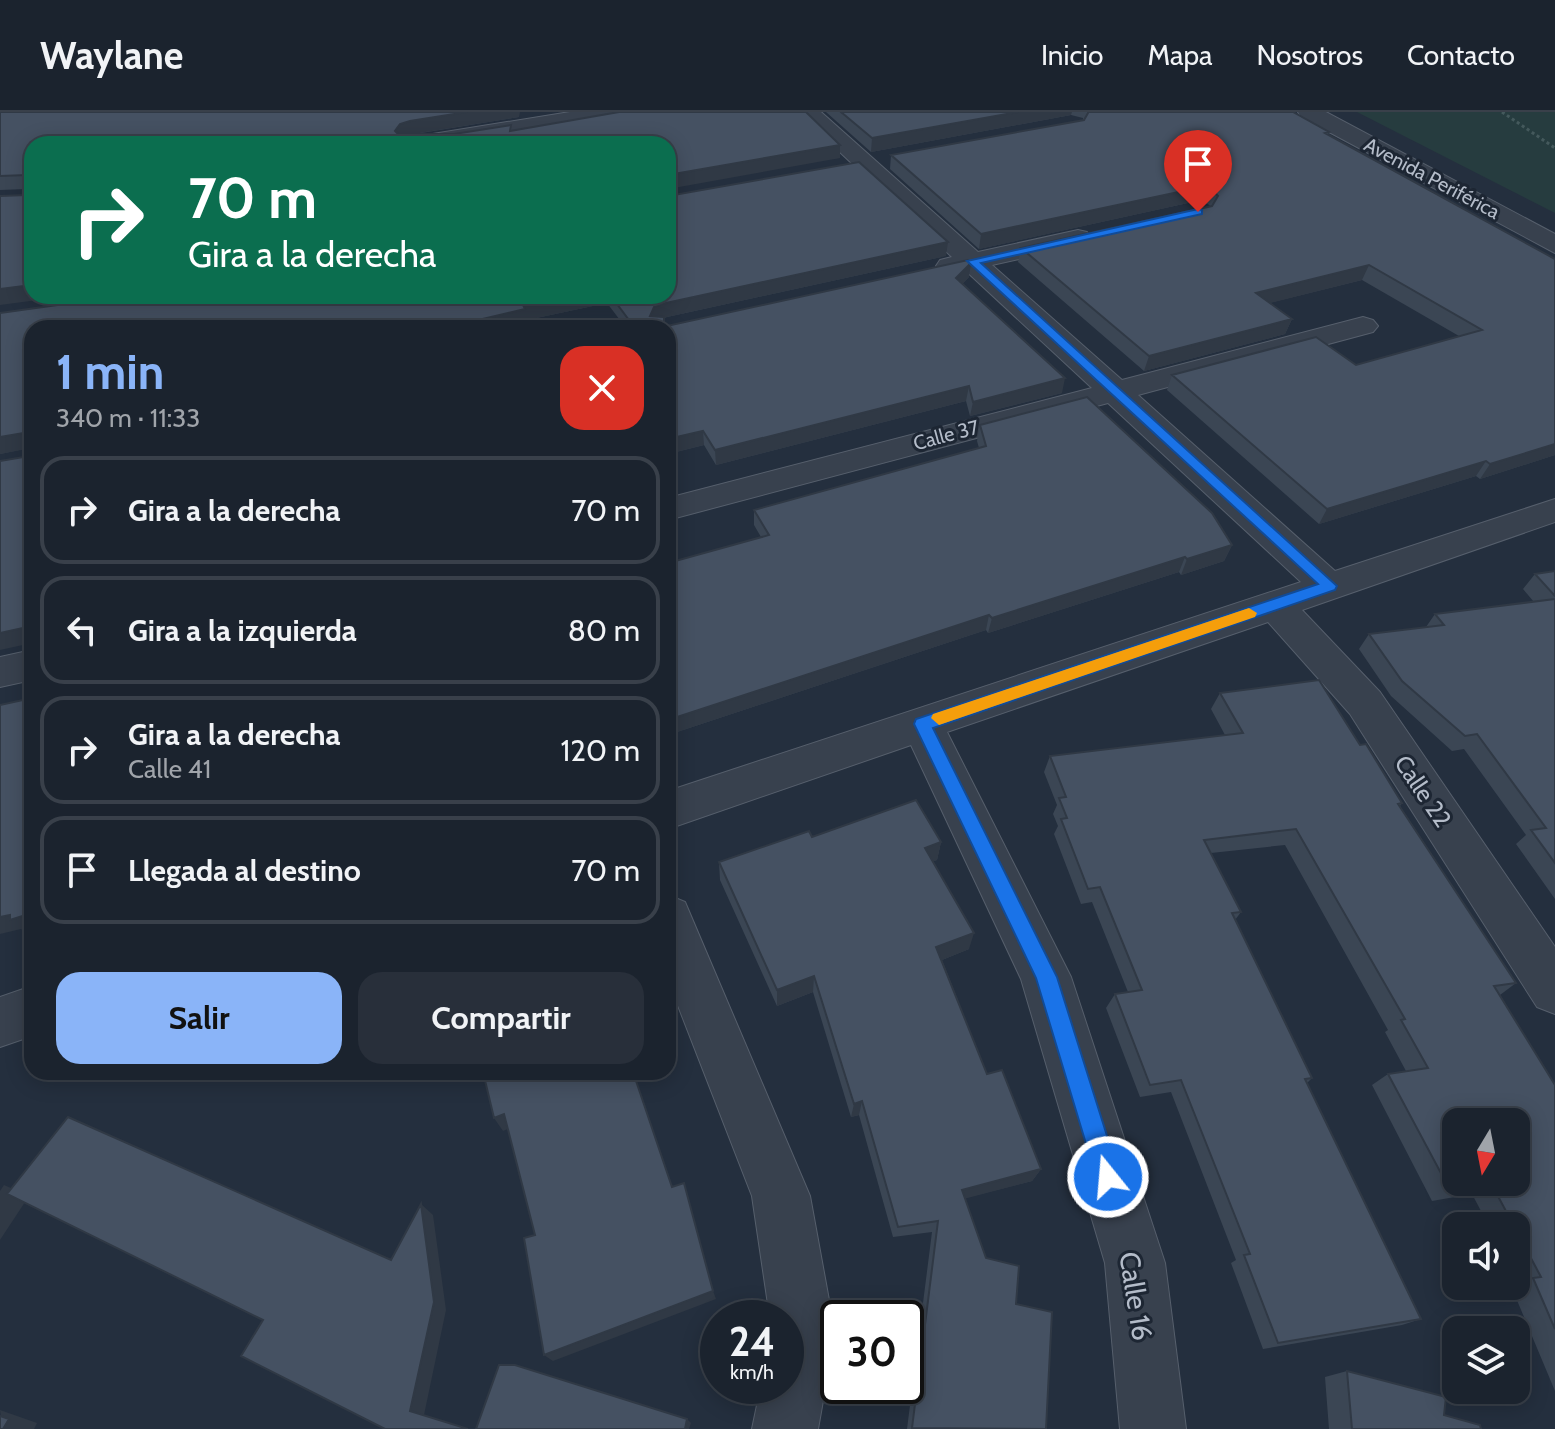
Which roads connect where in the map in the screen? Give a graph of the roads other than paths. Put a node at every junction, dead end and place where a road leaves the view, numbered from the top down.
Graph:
1 (612, 112) edge
2 (808, 112) edge
3 (1309, 112) edge
4 (464, 136) edge
5 (895, 158) edge
6 (865, 163) junction
7 (835, 169) edge
8 (1108, 232) edge
9 (1555, 245) edge
10 (973, 261) junction
11 (927, 271) edge
12 (1363, 326) dead end
13 (1115, 391) junction
14 (676, 507) edge
15 (1555, 510) edge
16 (1329, 586) junction
17 (1275, 605) junction
18 (24, 667) edge
19 (0, 672) edge
20 (922, 724) junction
21 (676, 807) edge
22 (676, 937) edge
23 (1555, 990) edge
24 (24, 1014) edge
25 (0, 1022) edge
26 (785, 1429) edge
27 (1153, 1429) edge

1 - 4 street
2 - 6 street
3 - 9 street, Avenida Periférica
5 - 6 street
6 - 7 street
6 - 10 street
8 - 10 street
10 - 11 street
10 - 13 street
12 - 13 street, Calle 37
13 - 14 street, Calle 37
13 - 16 street
15 - 16 street
16 - 17 street
17 - 20 street
17 - 23 street, Calle 22
18 - 19 street
20 - 21 street
20 - 27 street, Calle 16
22 - 26 street
24 - 25 street

